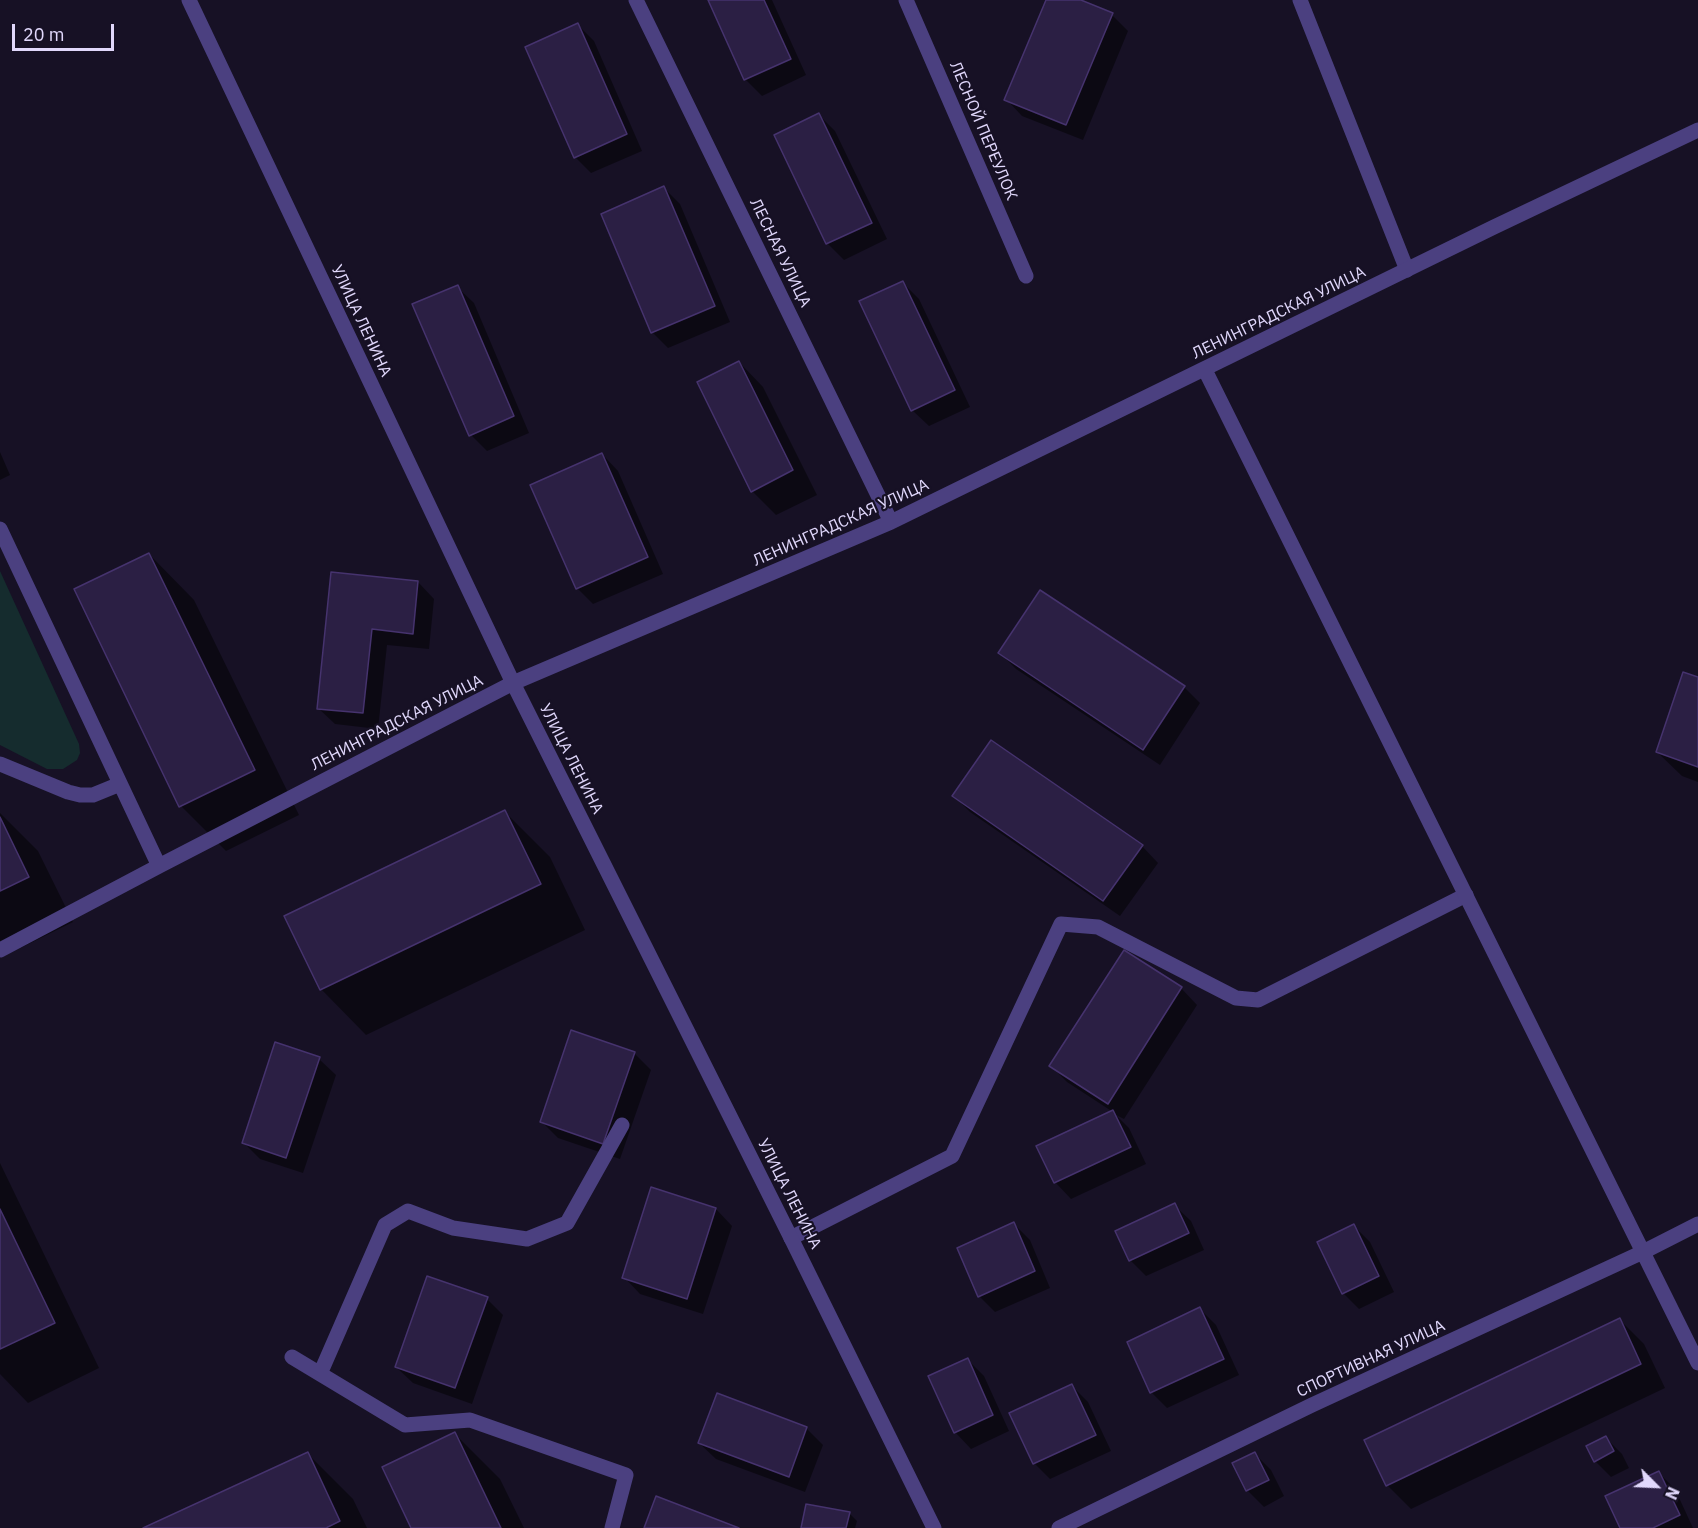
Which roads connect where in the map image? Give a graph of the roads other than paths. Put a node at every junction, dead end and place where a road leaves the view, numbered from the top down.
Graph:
1 (189, 0) edge
2 (636, 0) edge
3 (906, 0) edge
4 (1300, 0) edge
5 (1698, 130) edge
6 (1407, 270) junction
7 (1026, 276) dead end
8 (1204, 370) junction
9 (891, 522) junction
10 (0, 529) edge
11 (513, 683) junction
12 (0, 764) edge
13 (120, 784) junction
14 (159, 866) junction
15 (1466, 895) junction
16 (0, 950) edge
17 (622, 1125) dead end
18 (1698, 1224) edge
19 (791, 1238) junction
20 (1643, 1252) junction
21 (292, 1357) dead end
22 (1698, 1363) edge
23 (320, 1374) junction
24 (612, 1528) edge
25 (933, 1528) edge
26 (1059, 1528) edge

1 - 11 street, УЛИЦА ЛЕНИНА
2 - 9 street, ЛЕСНАЯ УЛИЦА
3 - 7 street, ЛЕСНОЙ ПЕРЕУЛОК
4 - 6 street
5 - 6 street, ЛЕНИНГРАДСКАЯ УЛИЦА
6 - 8 street, ЛЕНИНГРАДСКАЯ УЛИЦА
8 - 9 street, ЛЕНИНГРАДСКАЯ УЛИЦА
8 - 15 street
9 - 11 street, ЛЕНИНГРАДСКАЯ УЛИЦА
10 - 13 street
11 - 14 street, ЛЕНИНГРАДСКАЯ УЛИЦА
11 - 19 street, УЛИЦА ЛЕНИНА
12 - 13 street
13 - 14 street
14 - 16 street, ЛЕНИНГРАДСКАЯ УЛИЦА
15 - 19 street
15 - 20 street
17 - 23 street
18 - 20 street, СПОРТИВНАЯ УЛИЦА
19 - 25 street, УЛИЦА ЛЕНИНА
20 - 22 street
20 - 26 street, СПОРТИВНАЯ УЛИЦА
21 - 23 street
23 - 24 street

